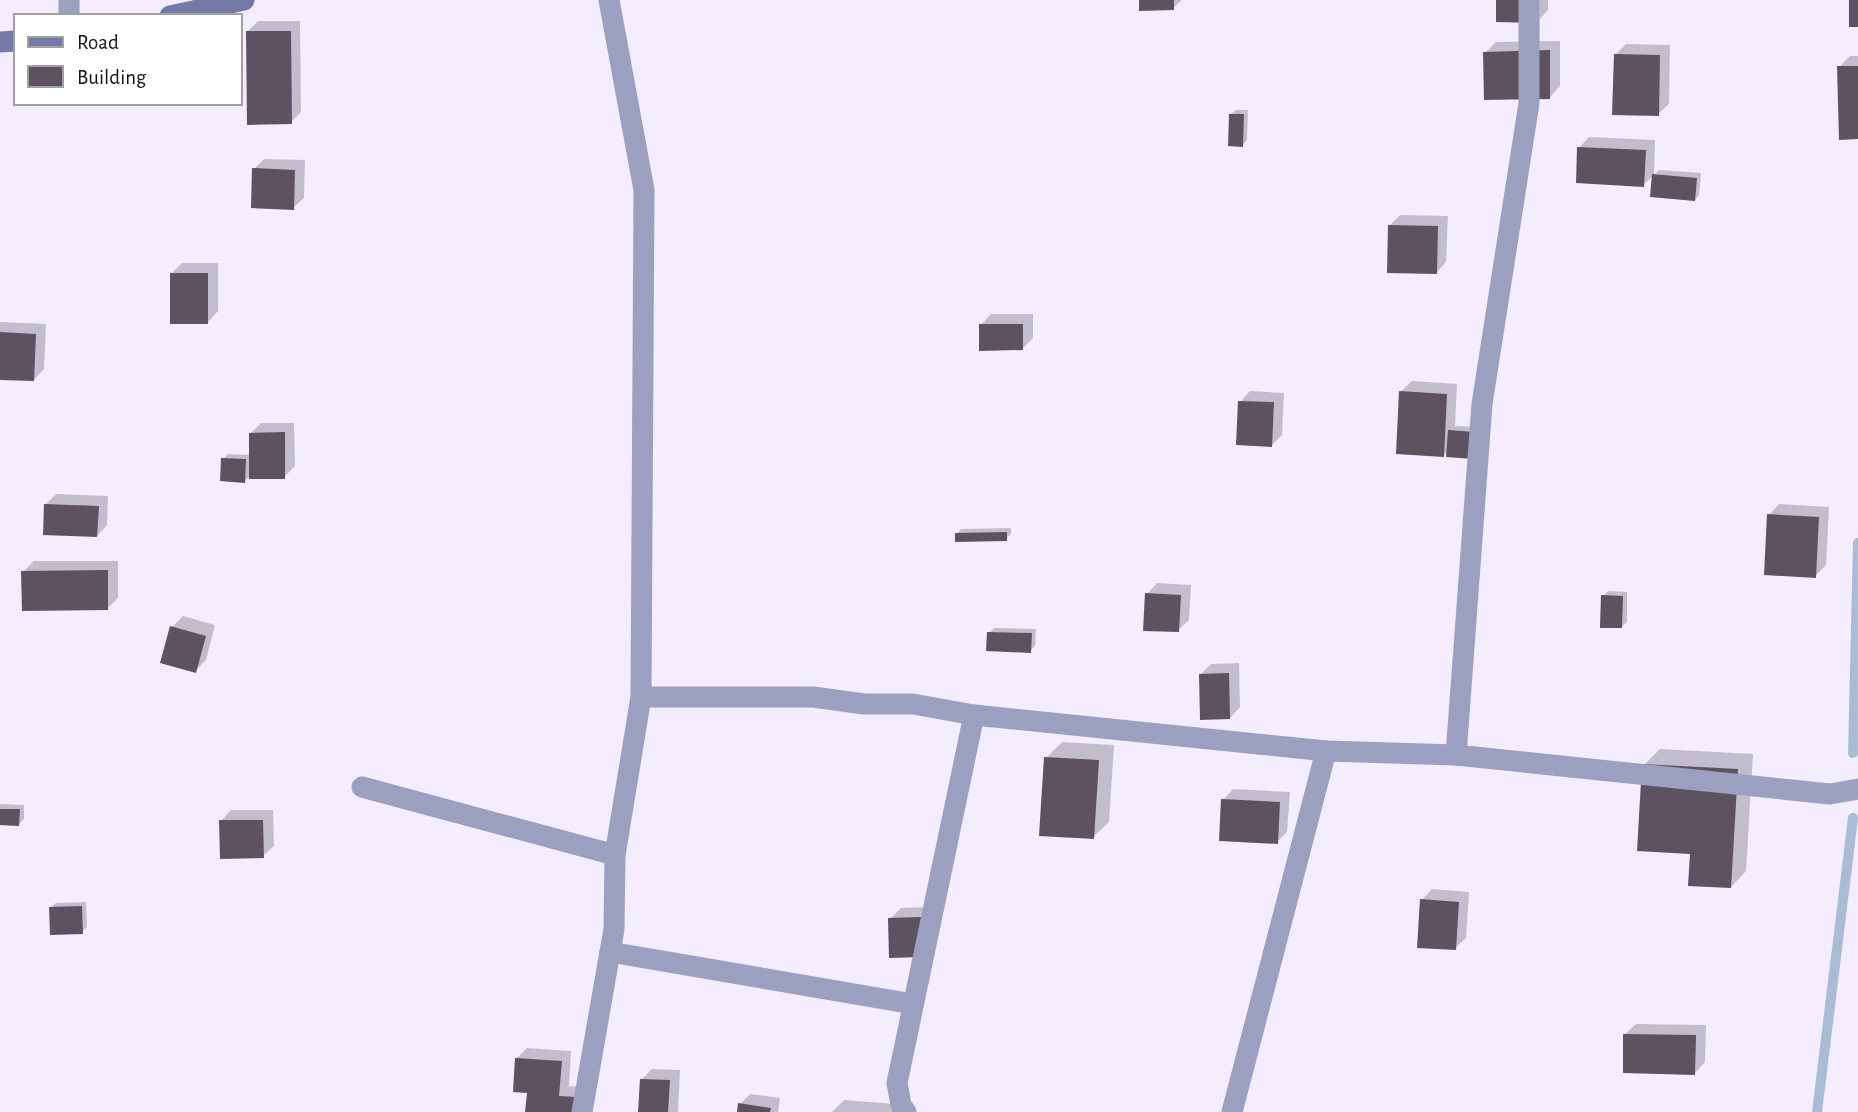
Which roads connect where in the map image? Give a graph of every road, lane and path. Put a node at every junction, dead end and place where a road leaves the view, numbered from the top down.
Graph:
1 (244, 0) edge
2 (609, 0) edge
3 (1530, 0) edge
4 (179, 14) edge
5 (641, 697) junction
6 (974, 715) junction
7 (1326, 751) junction
8 (1456, 755) junction
9 (362, 787) dead end
10 (1858, 789) edge
11 (615, 855) junction
12 (610, 952) junction
13 (913, 1004) junction
14 (582, 1112) edge
15 (906, 1112) edge
16 (1232, 1112) edge

1 - 4 main road
2 - 5 street
3 - 8 street
5 - 6 street
5 - 11 street
6 - 7 street
6 - 13 street
7 - 8 street
7 - 16 street
8 - 10 street
9 - 11 street
11 - 12 street
12 - 13 street
12 - 14 street
13 - 15 street

